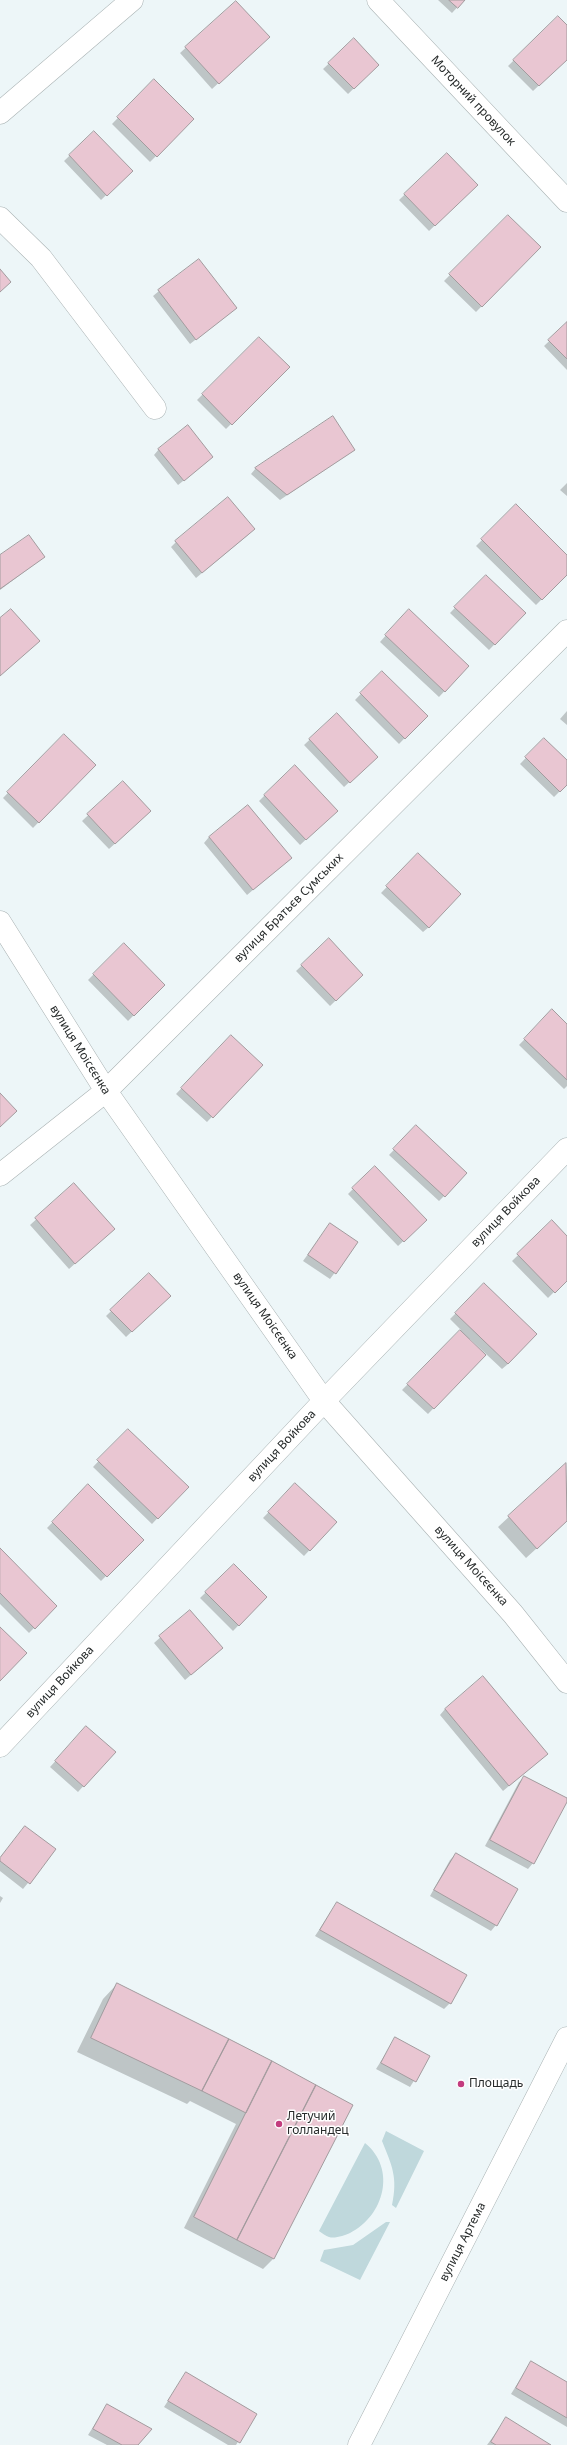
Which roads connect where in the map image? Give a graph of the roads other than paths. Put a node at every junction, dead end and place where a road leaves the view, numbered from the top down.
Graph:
1 (132, 0) edge
2 (378, 0) edge
3 (0, 113) edge
4 (567, 201) edge
5 (0, 218) edge
6 (155, 408) dead end
7 (567, 631) edge
8 (0, 922) edge
9 (106, 1091) junction
10 (567, 1149) edge
11 (0, 1175) edge
12 (324, 1401) junction
13 (567, 1682) edge
14 (0, 1746) edge
15 (567, 2038) edge
16 (359, 2445) edge

1 - 3 street
2 - 4 street, Моторний провулок
5 - 6 street
7 - 9 street, вулиця Братьєв Сумських
8 - 9 street, вулиця Моісєєнка
9 - 11 street, вулиця Братьєв Сумських
9 - 12 street, вулиця Моісєєнка
10 - 12 street, вулиця Войкова
12 - 13 street, вулиця Моісєєнка
12 - 14 street, вулиця Войкова
15 - 16 street, вулиця Артема

